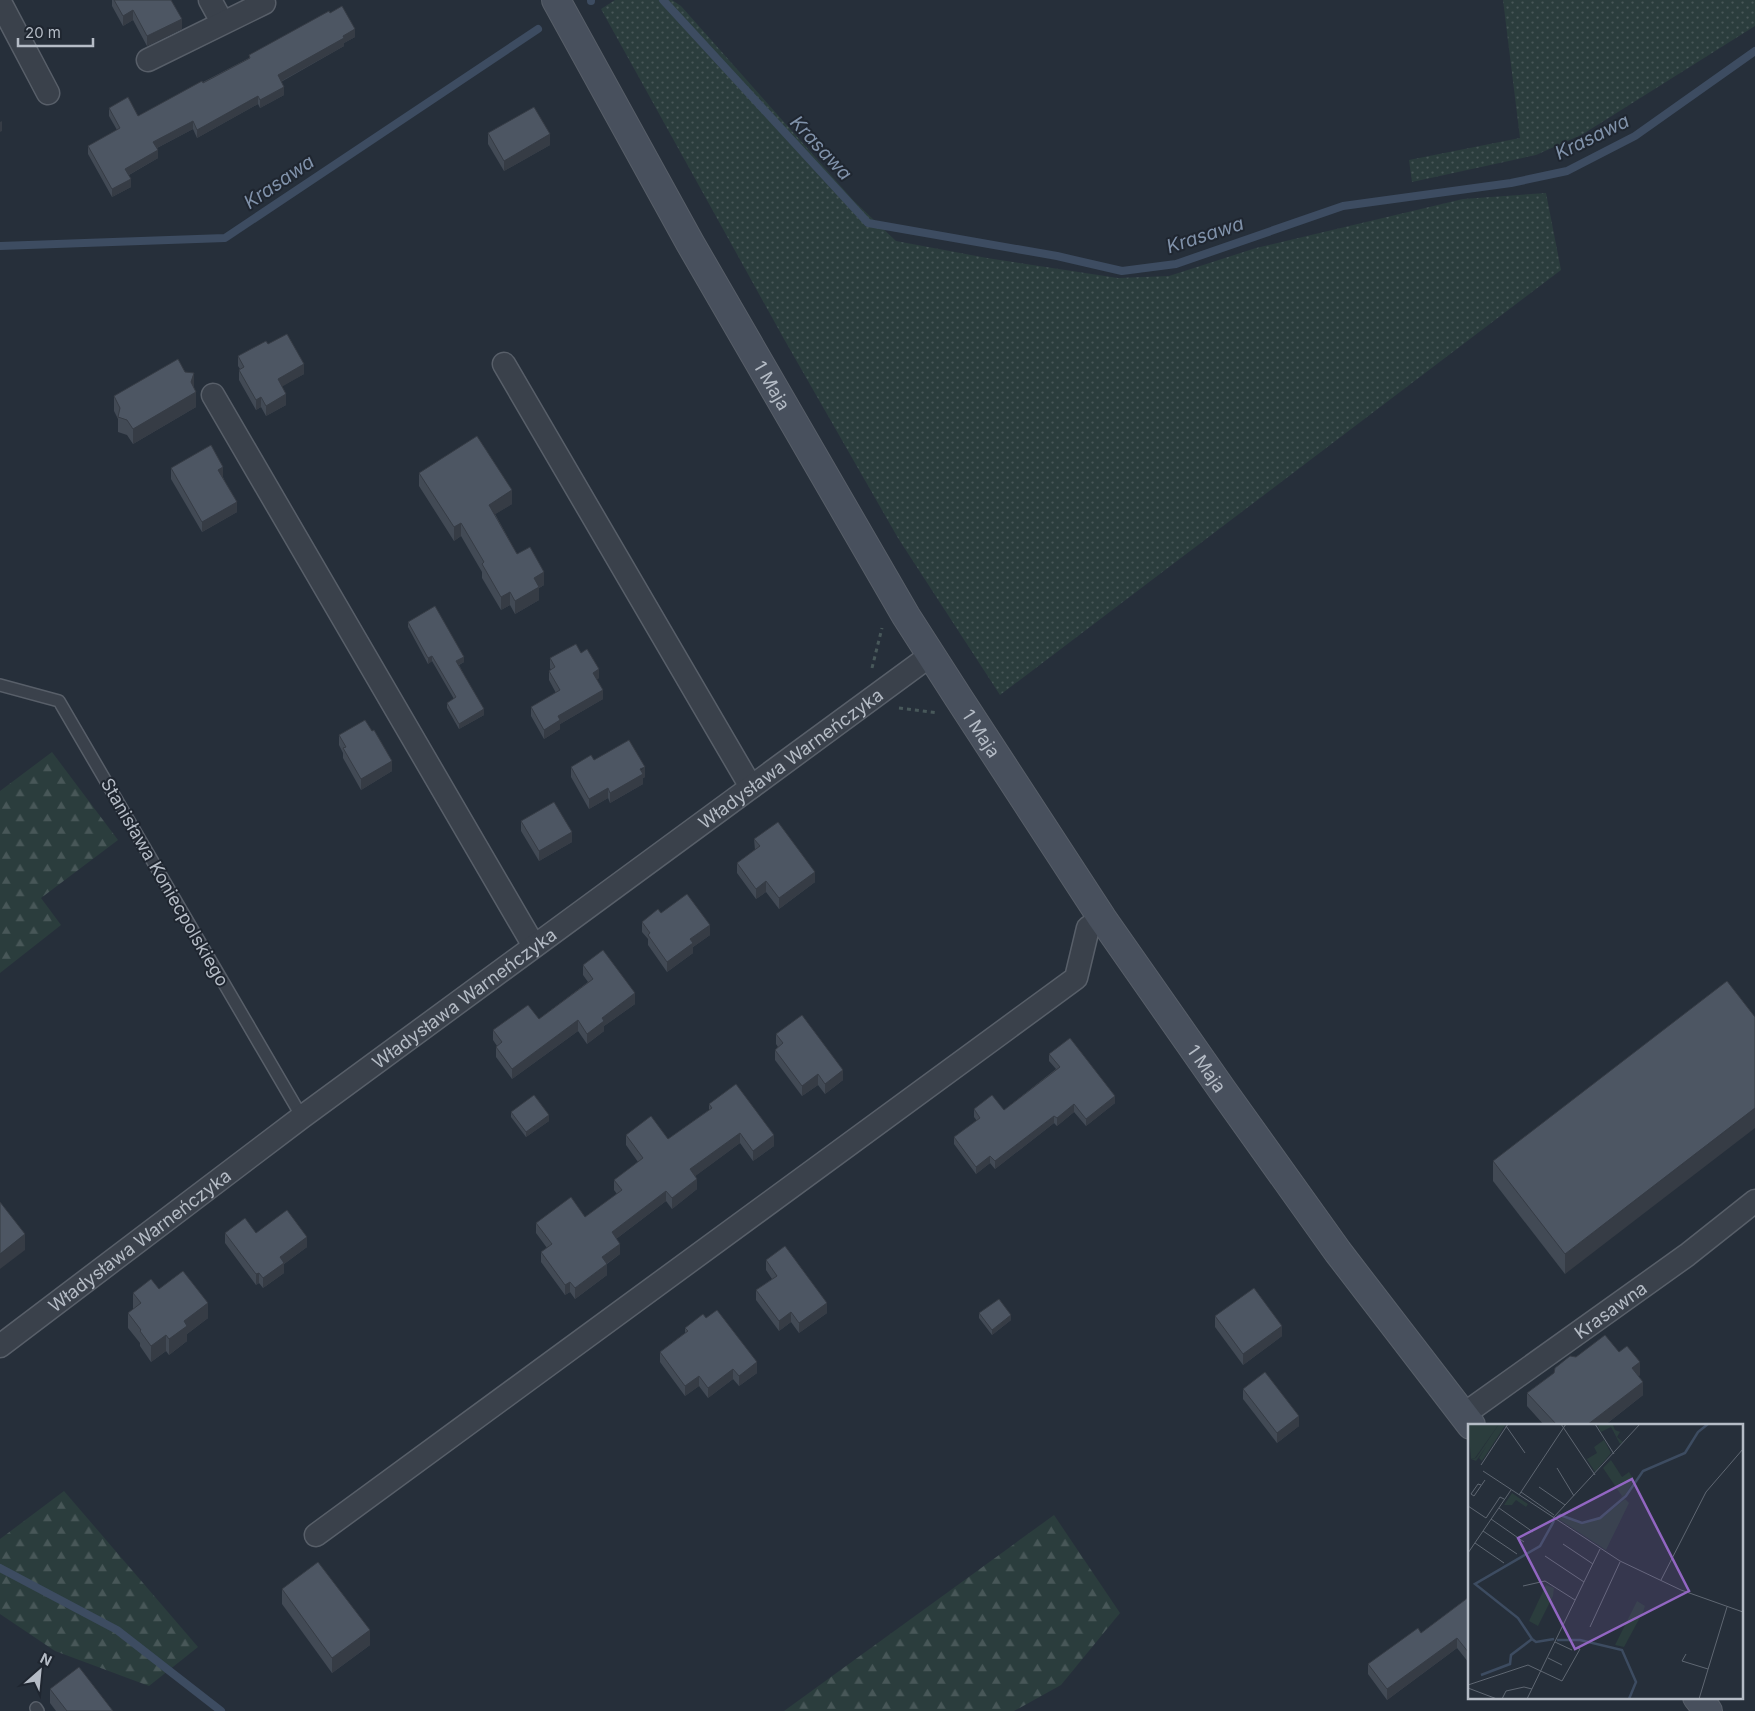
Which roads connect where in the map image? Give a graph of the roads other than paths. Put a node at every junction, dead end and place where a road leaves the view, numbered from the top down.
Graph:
1 (210, 0) edge
2 (556, 0) edge
3 (0, 2) edge
4 (264, 3) dead end
5 (222, 22) junction
6 (148, 60) dead end
7 (48, 93) dead end
8 (504, 364) dead end
9 (213, 395) dead end
10 (931, 655) junction
11 (0, 685) edge
12 (751, 787) junction
13 (1102, 918) junction
14 (534, 946) junction
15 (302, 1117) junction
16 (1755, 1201) edge
17 (0, 1346) edge
18 (1467, 1420) edge
19 (316, 1535) dead end
20 (1698, 1698) edge
21 (1708, 1711) edge

1 - 5 street
2 - 10 main road, 1 Maja
3 - 7 street
4 - 5 street
5 - 6 street
8 - 12 street
9 - 14 street
10 - 12 street, Władysława Warneńczyka
10 - 13 main road, 1 Maja
11 - 15 lane, Stanisława Koniecpolskiego
12 - 14 street, Władysława Warneńczyka
13 - 18 main road, 1 Maja
13 - 19 street
14 - 15 street, Władysława Warneńczyka
15 - 17 street, Władysława Warneńczyka
16 - 18 street, Krasawna
20 - 21 main road

